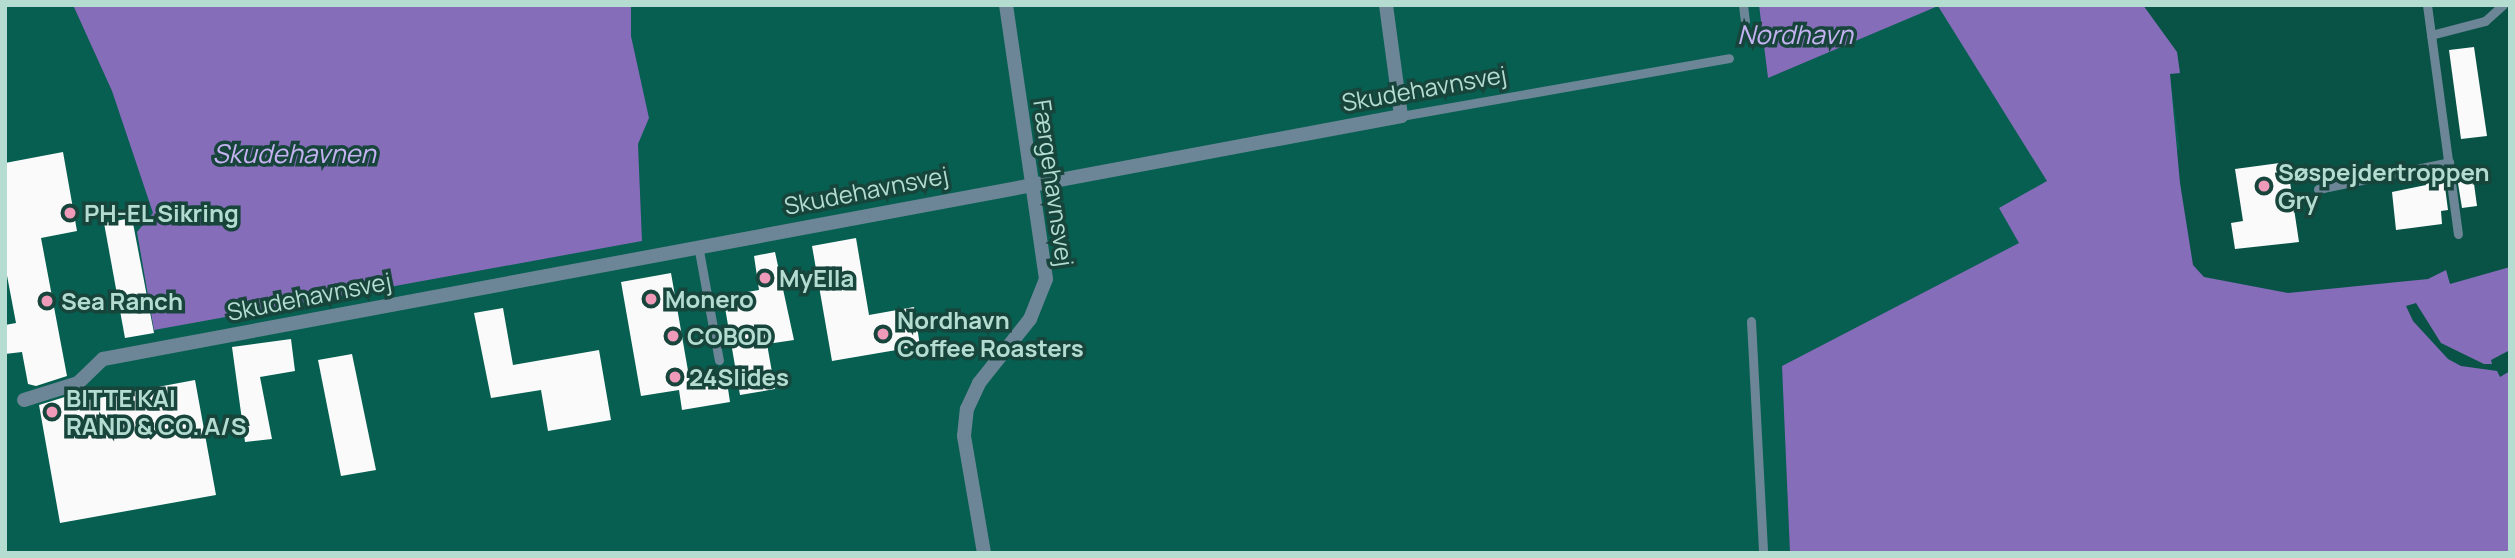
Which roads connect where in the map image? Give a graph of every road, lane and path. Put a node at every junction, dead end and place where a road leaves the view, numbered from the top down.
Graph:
1 (1006, 5) edge
2 (1386, 5) edge
3 (1743, 5) edge
4 (2427, 5) edge
5 (2503, 5) edge
6 (1745, 21) dead end
7 (2431, 35) junction
8 (1729, 58) dead end
9 (1401, 116) junction
10 (2449, 162) junction
11 (1031, 181) junction
12 (2318, 189) dead end
13 (2458, 234) dead end
14 (698, 245) junction
15 (1751, 321) dead end
16 (719, 360) dead end
17 (24, 400) dead end
18 (984, 553) edge
19 (1763, 553) edge

1 - 11 street, Færgehavnsvej
2 - 9 street
3 - 6 lane
4 - 7 lane
5 - 7 lane
7 - 10 lane
8 - 9 lane, Skudehavnsvej
9 - 11 street, Skudehavnsvej
10 - 12 lane
10 - 13 lane
11 - 14 street, Skudehavnsvej
11 - 18 street, Færgehavnsvej
14 - 16 lane
14 - 17 street, Skudehavnsvej
15 - 19 lane

